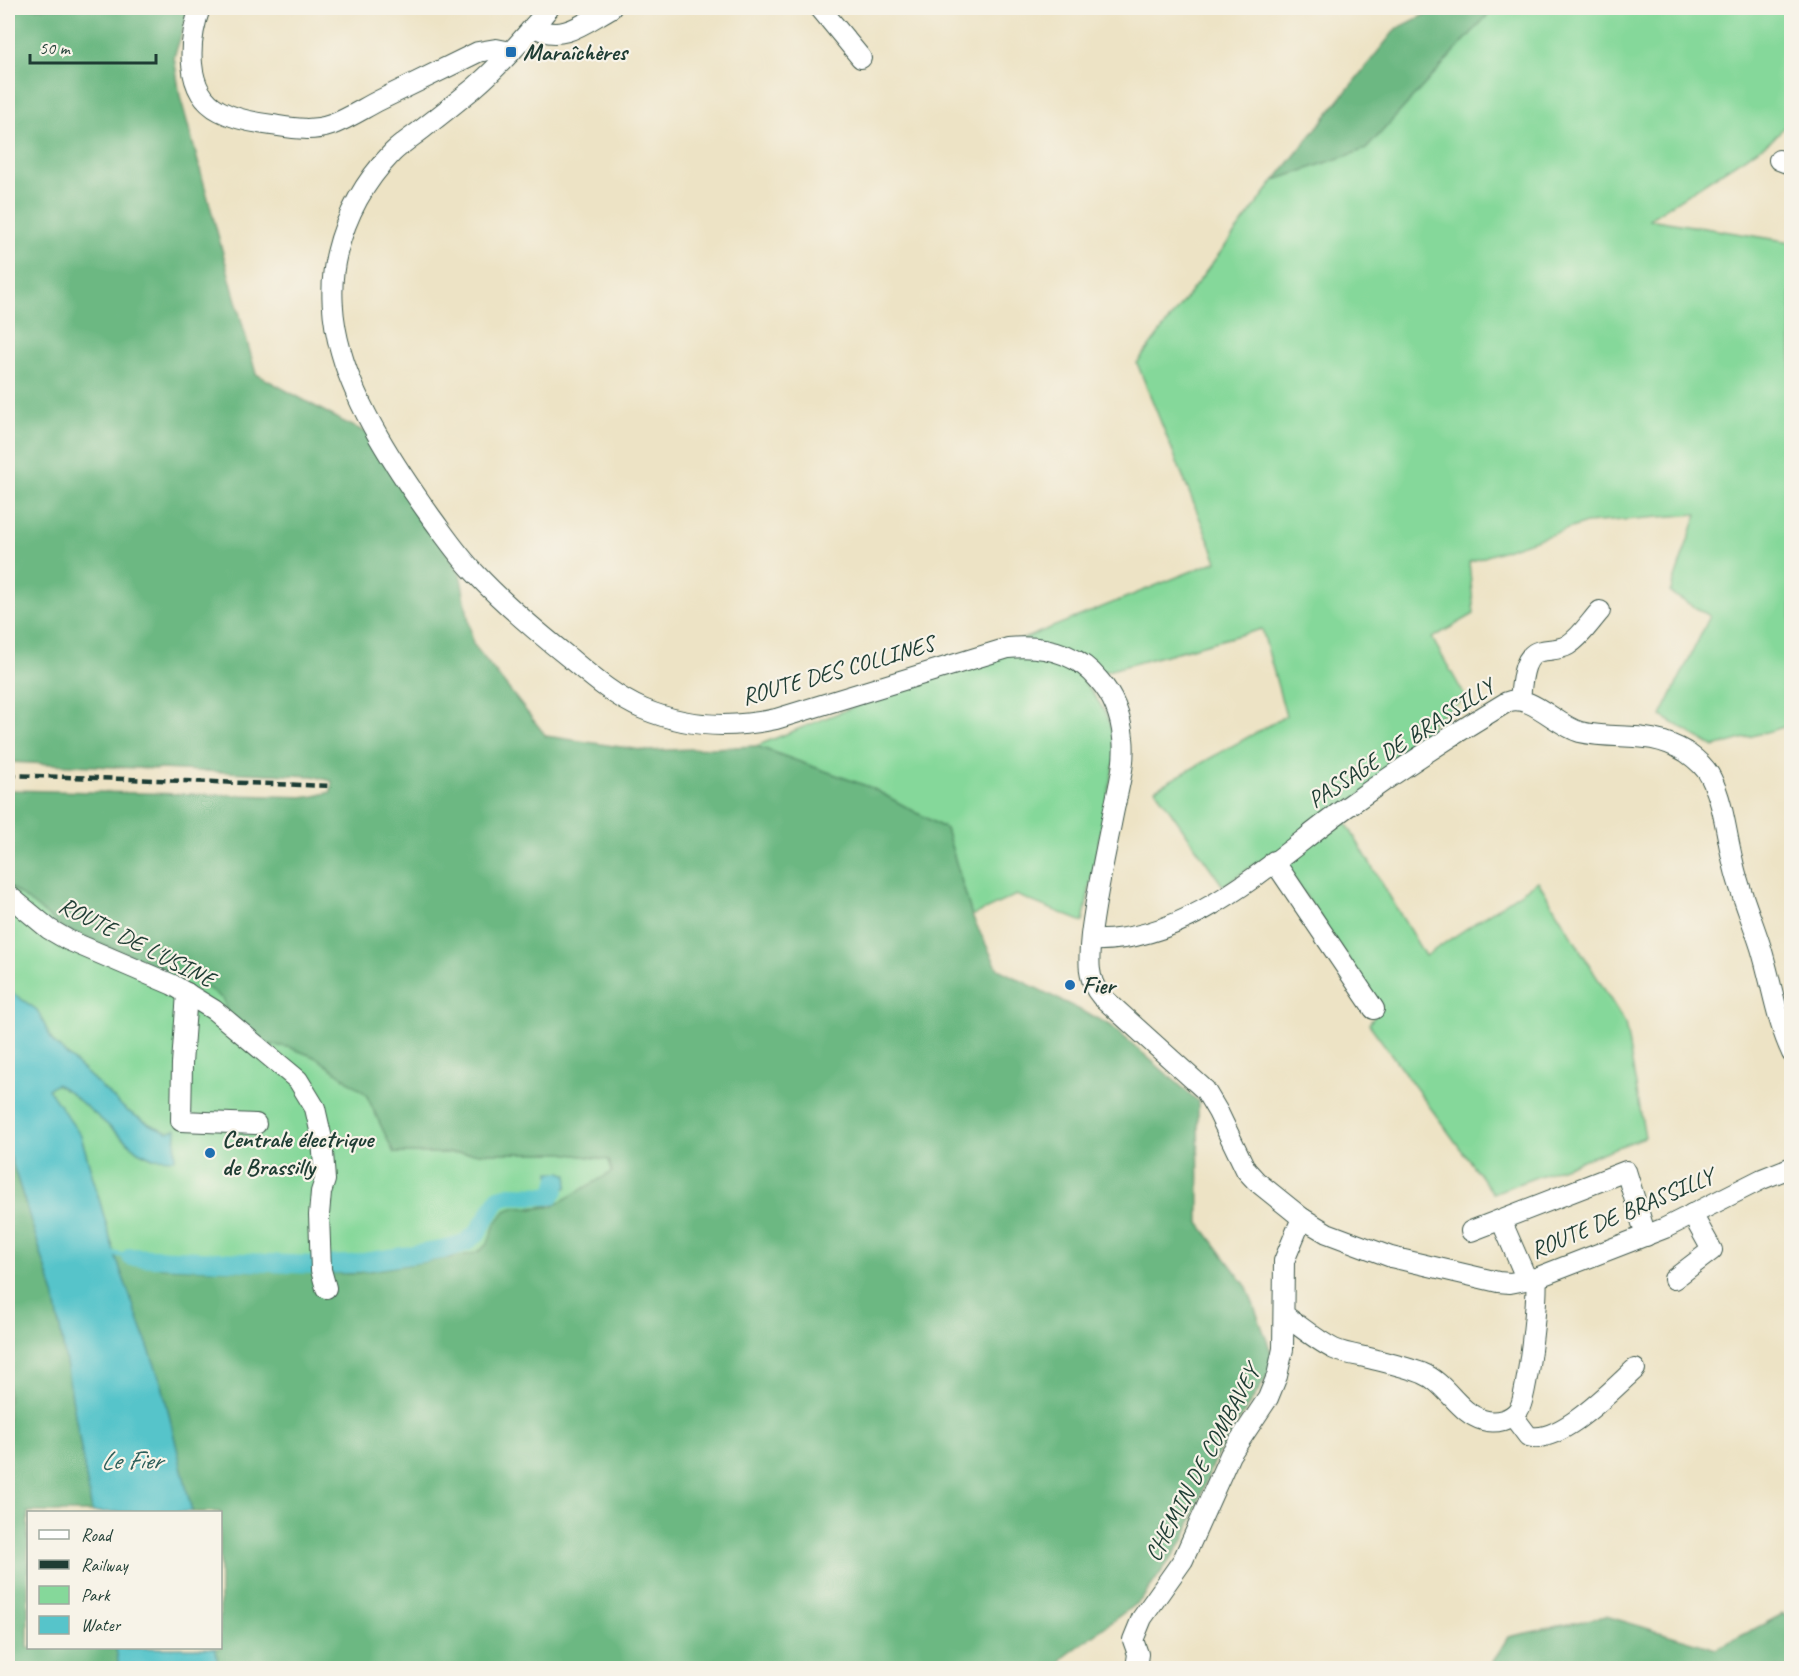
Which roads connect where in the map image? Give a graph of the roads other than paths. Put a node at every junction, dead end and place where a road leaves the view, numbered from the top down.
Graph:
1 (200, 8) edge
2 (549, 8) edge
3 (611, 8) edge
4 (820, 8) edge
5 (534, 26) junction
6 (511, 52) junction
7 (861, 58) dead end
8 (1600, 610) dead end
9 (1520, 699) junction
10 (1274, 861) junction
11 (8, 895) edge
12 (1091, 940) junction
13 (187, 993) junction
14 (1374, 1008) dead end
15 (1791, 1053) edge
16 (256, 1124) dead end
17 (1791, 1167) edge
18 (1692, 1214) junction
19 (1302, 1218) junction
20 (1501, 1220) junction
21 (1470, 1231) dead end
22 (1646, 1236) junction
23 (323, 1273) dead end
24 (1532, 1279) junction
25 (1674, 1279) dead end
26 (1284, 1315) junction
27 (1635, 1369) dead end
28 (1513, 1416) junction
29 (1136, 1668) edge

1 - 6 street
2 - 5 street, ROUTE DES COLLINES
3 - 5 street
4 - 7 street
5 - 6 street, ROUTE DES COLLINES
6 - 12 street, ROUTE DES COLLINES
8 - 9 street
9 - 10 street, PASSAGE DE BRASSILLY
9 - 15 street, PASSAGE DE BRASSILLY
10 - 12 street, PASSAGE DE BRASSILLY
10 - 14 street
11 - 13 street, ROUTE DE L'USINE
12 - 19 street, ROUTE DE BRASSILLY
13 - 16 street
13 - 23 street, ROUTE DE L'USINE
17 - 18 street, ROUTE DE BRASSILLY
18 - 22 street, ROUTE DE BRASSILLY
18 - 25 street
19 - 24 street, ROUTE DE BRASSILLY
19 - 26 street, CHEMIN DE COMBAVEY
20 - 21 street
20 - 22 street
20 - 24 street
22 - 24 street, ROUTE DE BRASSILLY
24 - 28 street
26 - 28 street
26 - 29 street, CHEMIN DE COMBAVEY
27 - 28 street

